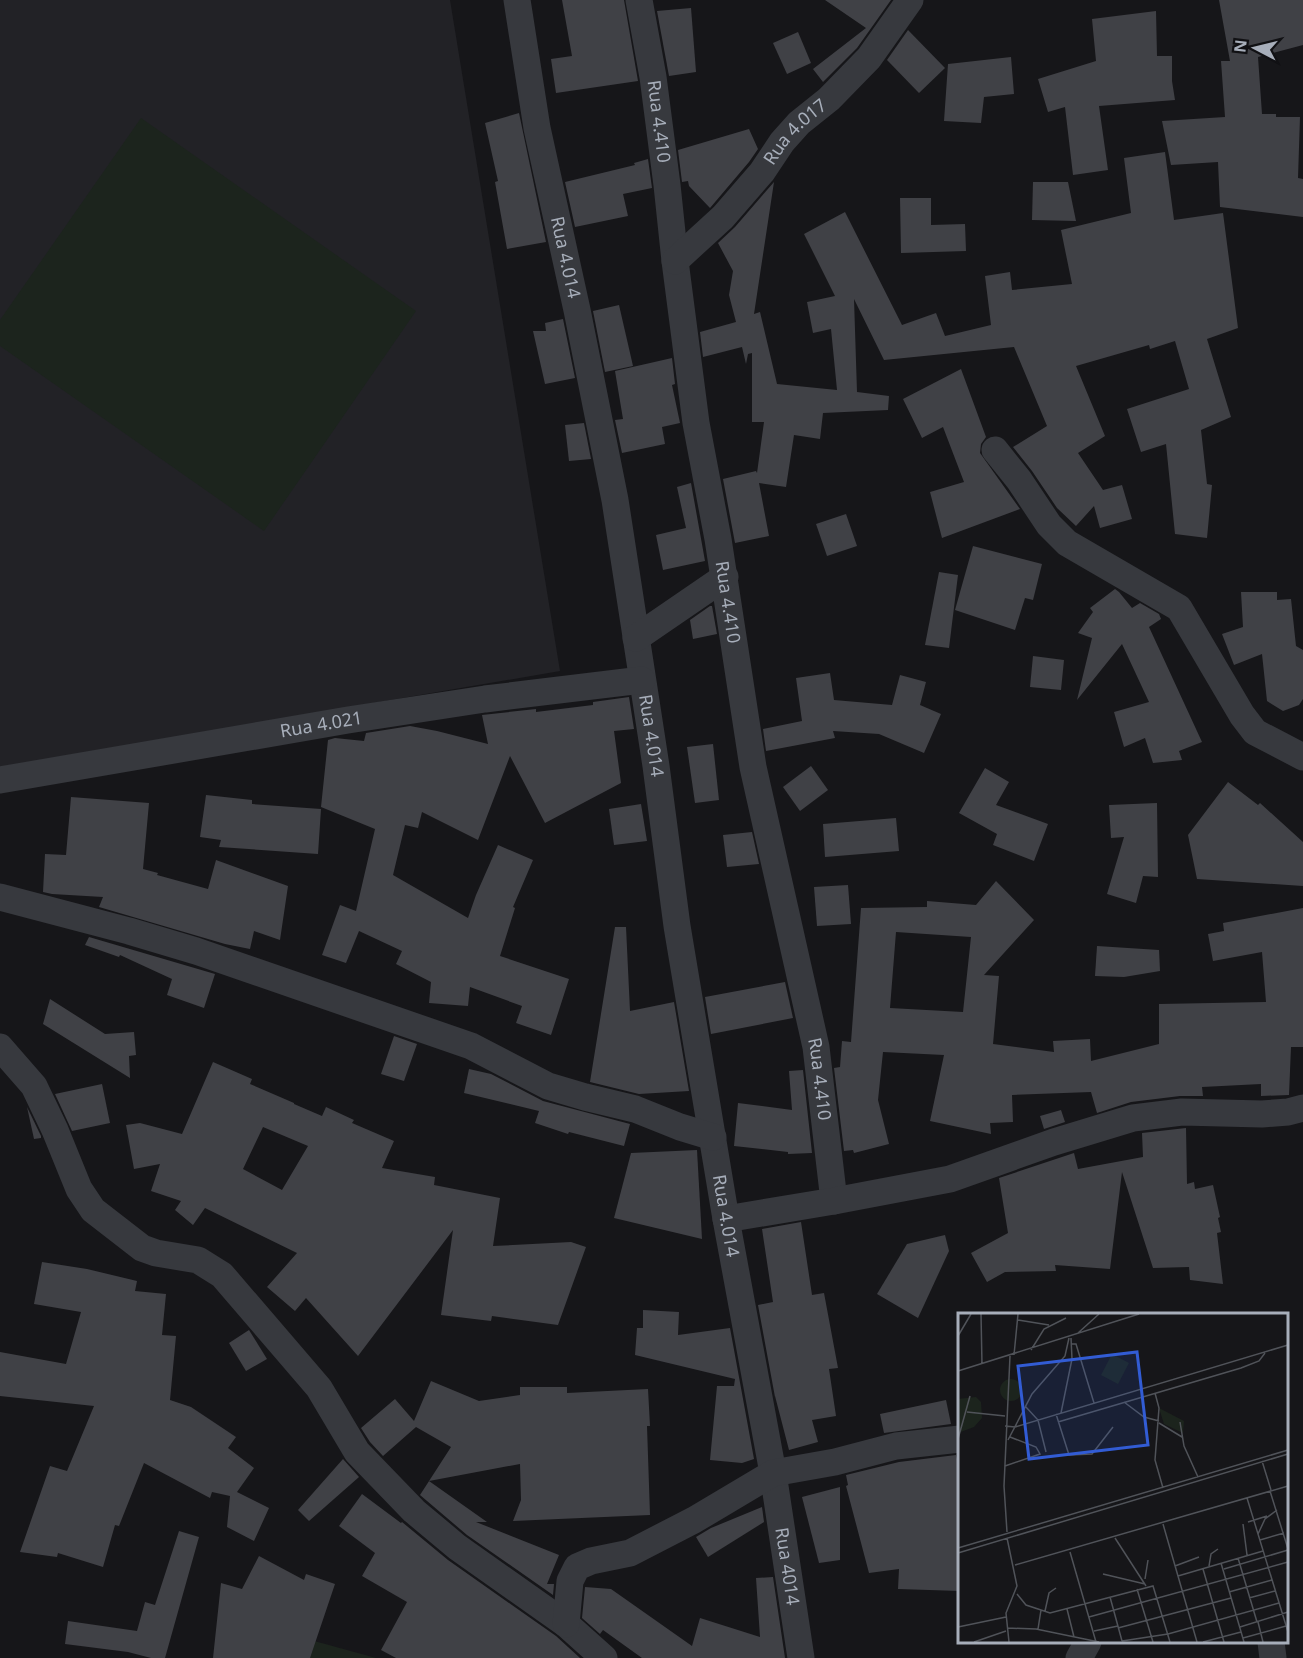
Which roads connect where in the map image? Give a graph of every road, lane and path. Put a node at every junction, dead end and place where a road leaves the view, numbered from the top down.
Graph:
1 (518, 0) edge
2 (639, 0) edge
3 (910, 0) edge
4 (675, 261) junction
5 (995, 450) dead end
6 (724, 577) junction
7 (636, 638) junction
8 (642, 680) junction
9 (1303, 757) edge
10 (0, 780) edge
11 (0, 897) edge
12 (0, 1047) edge
13 (1303, 1108) edge
14 (712, 1137) junction
15 (834, 1201) junction
16 (726, 1219) junction
17 (958, 1439) edge
18 (773, 1473) junction
19 (566, 1624) junction
20 (1087, 1643) edge
21 (1271, 1643) edge
22 (604, 1658) edge
23 (801, 1658) edge
24 (1079, 1658) edge
25 (1273, 1658) edge

1 - 7 street, Rua 4.014
2 - 4 street, Rua 4.410
3 - 4 street, Rua 4.017
4 - 6 street, Rua 4.410
5 - 9 street
6 - 7 street
6 - 15 street, Rua 4.410
7 - 8 street, Rua 4.014
8 - 10 street, Rua 4.021
8 - 14 street, Rua 4.014
11 - 14 street
12 - 19 street
13 - 15 street
14 - 16 street, Rua 4.014
15 - 16 street
16 - 18 street, Rua 4.014
17 - 18 street
18 - 19 street
18 - 23 street, Rua 4014
19 - 22 street
20 - 24 street
21 - 25 street

